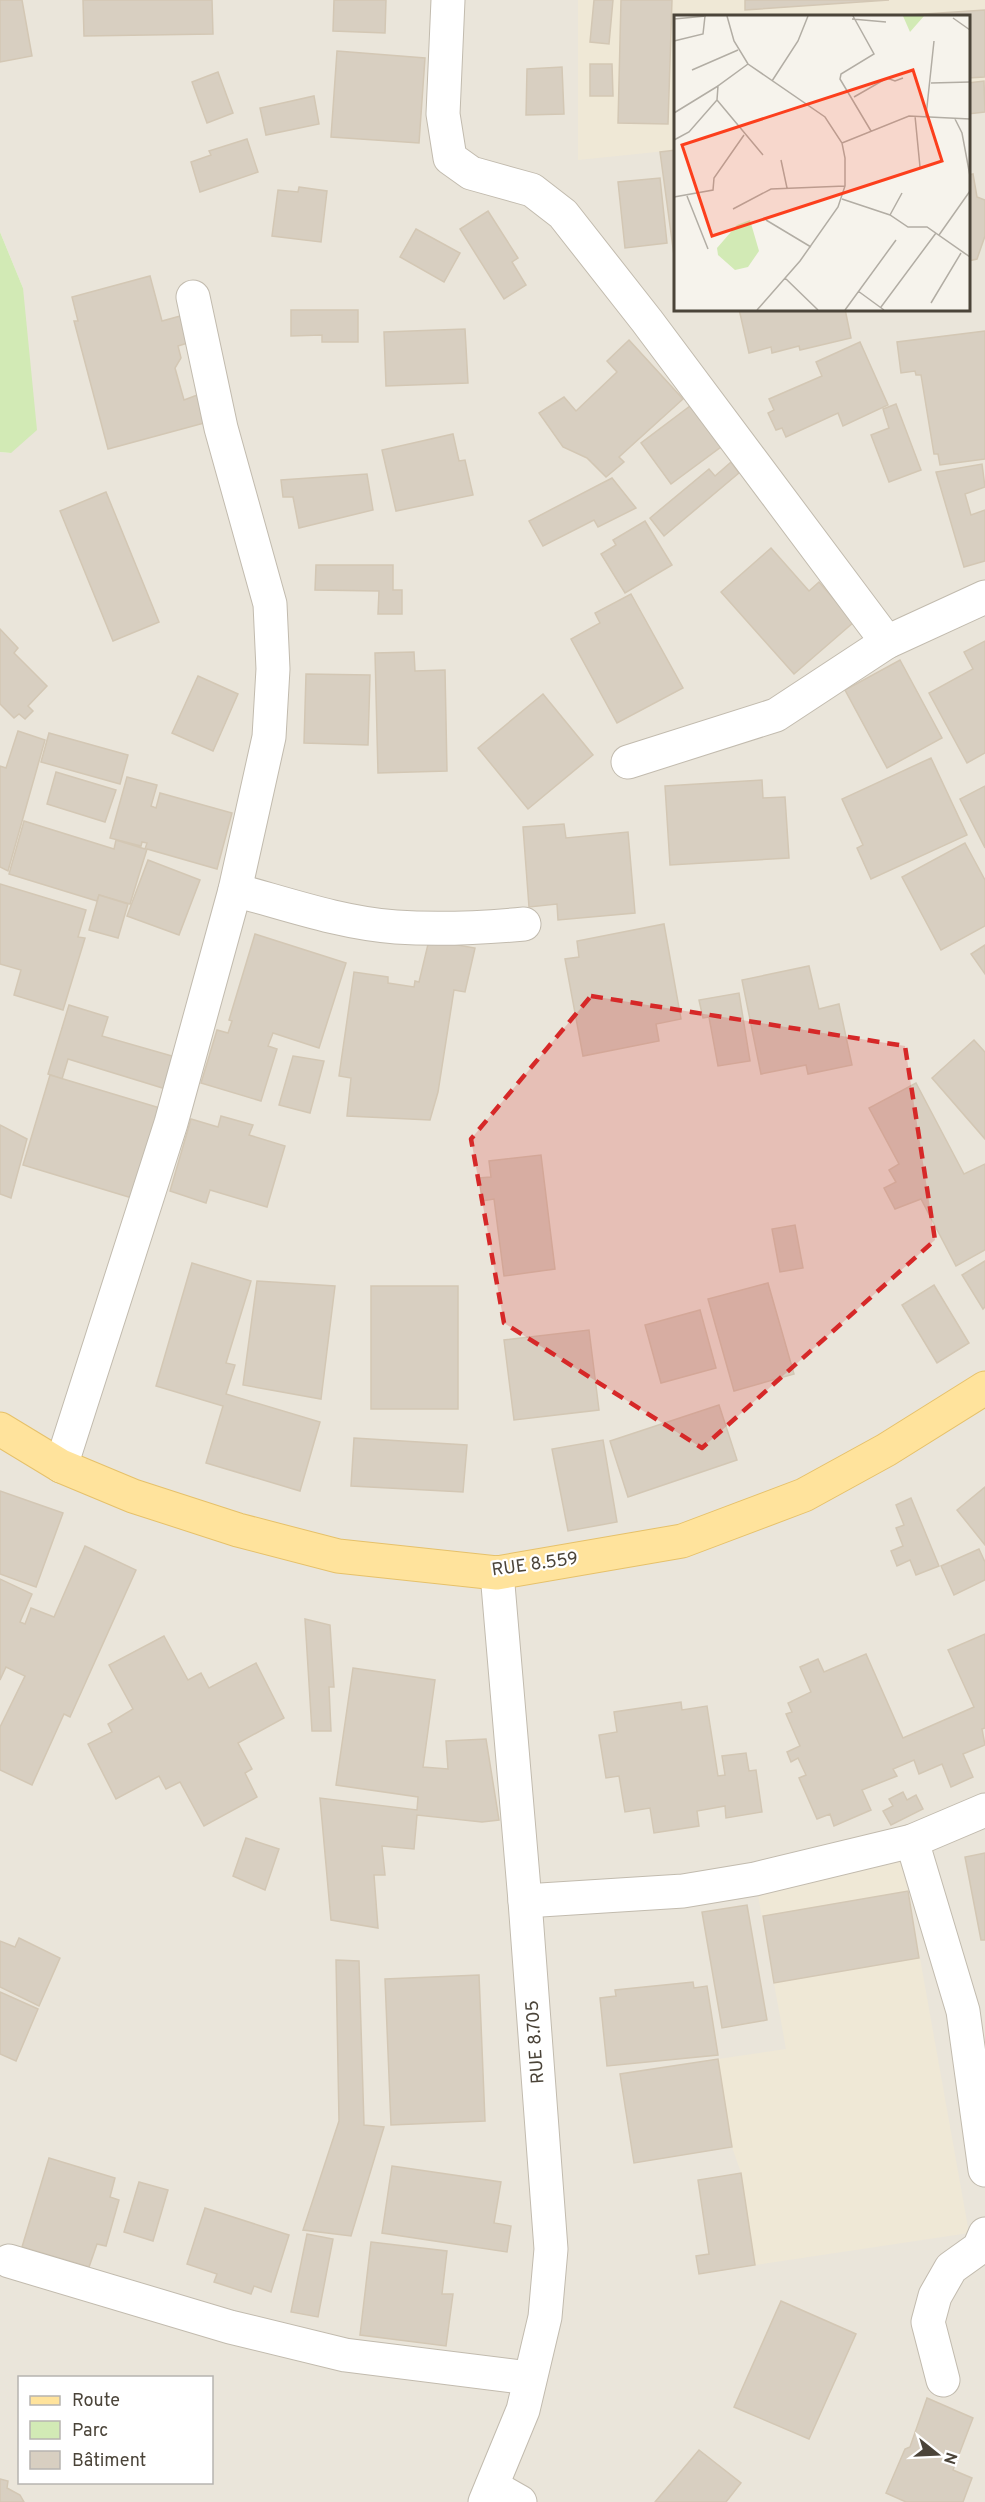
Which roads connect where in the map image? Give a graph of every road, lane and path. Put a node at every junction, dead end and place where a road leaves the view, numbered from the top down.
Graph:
1 (447, 0) edge
2 (193, 297) dead end
3 (985, 597) edge
4 (887, 642) junction
5 (628, 762) dead end
6 (235, 890) junction
7 (524, 924) dead end
8 (985, 1388) edge
9 (0, 1429) edge
10 (61, 1466) junction
11 (497, 1573) junction
12 (985, 1810) edge
13 (912, 1841) junction
14 (525, 1901) junction
15 (985, 2170) edge
16 (985, 2235) edge
17 (9, 2261) dead end
18 (531, 2378) junction
19 (943, 2380) dead end
20 (499, 2497) edge

1 - 4 street
2 - 6 street
3 - 4 street
4 - 5 street
6 - 7 street
6 - 10 street
8 - 11 main road, RUE 8.559
9 - 10 main road, RUE 8.559
10 - 11 main road, RUE 8.559
11 - 14 street, RUE 8.705
12 - 13 street
13 - 14 street
13 - 15 street
14 - 18 street, RUE 8.705
16 - 19 street
17 - 18 street
18 - 20 street, RUE 8.705

